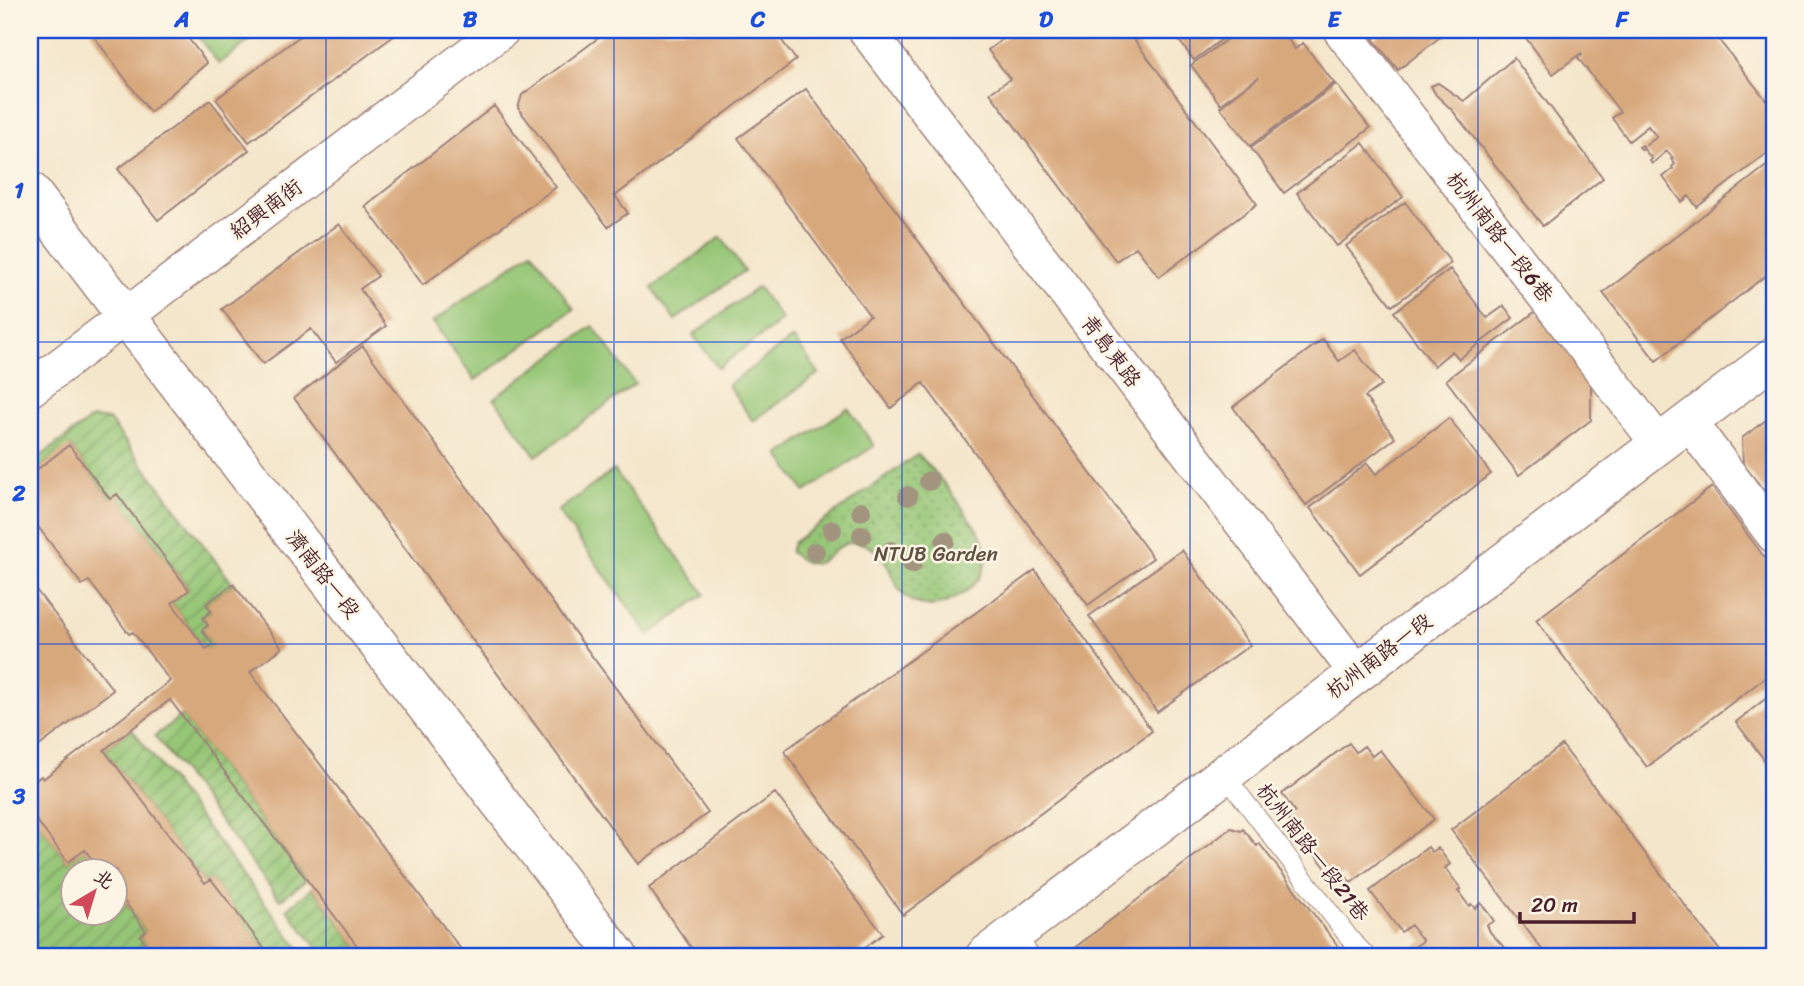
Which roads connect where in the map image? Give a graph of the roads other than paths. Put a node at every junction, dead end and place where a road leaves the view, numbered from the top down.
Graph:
1 (502, 30) edge
2 (866, 30) edge
3 (1341, 30) edge
4 (30, 191) edge
5 (125, 317) junction
6 (1774, 357) edge
7 (30, 389) edge
8 (1689, 422) junction
9 (1659, 444) junction
10 (1774, 536) edge
11 (1357, 673) junction
12 (1224, 774) junction
13 (1010, 949) edge
14 (618, 956) edge
15 (1367, 956) edge

1 - 5 street, 紹興南街
2 - 11 street, 青島東路
3 - 9 street, 杭州南路一段6巷
4 - 5 street, 濟南路一段
5 - 7 street, 紹興南街
5 - 14 street, 濟南路一段
6 - 8 street, 杭州南路一段
8 - 9 street, 杭州南路一段
8 - 10 street
9 - 11 street, 杭州南路一段
11 - 12 street, 杭州南路一段
12 - 13 street, 杭州南路一段
12 - 15 lane, 杭州南路一段21巷

